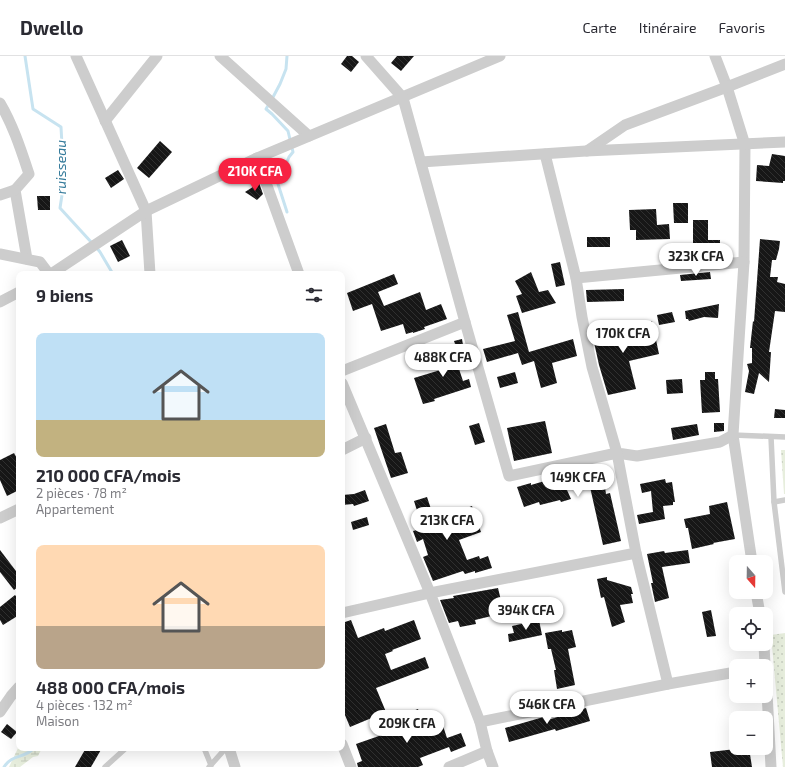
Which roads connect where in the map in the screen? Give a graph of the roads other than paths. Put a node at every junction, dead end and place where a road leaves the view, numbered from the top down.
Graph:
1 (76, 56) edge
2 (157, 56) edge
3 (220, 56) edge
4 (366, 56) edge
5 (500, 56) edge
6 (715, 56) edge
7 (785, 64) edge
8 (728, 87) junction
9 (403, 98) junction
10 (0, 103) edge
11 (105, 121) junction
12 (309, 136) junction
13 (785, 142) edge
14 (745, 144) junction
15 (586, 151) junction
16 (545, 154) junction
17 (258, 158) junction
18 (421, 162) junction
19 (15, 190) junction
20 (0, 195) edge
21 (146, 211) junction
22 (0, 254) edge
23 (27, 259) junction
24 (744, 262) junction
25 (48, 271) edge
26 (55, 271) edge
27 (150, 271) edge
28 (298, 271) edge
29 (576, 278) junction
30 (16, 294) edge
31 (0, 302) edge
32 (465, 322) junction
33 (345, 370) edge
34 (345, 390) edge
35 (733, 435) junction
36 (772, 437) junction
37 (785, 437) edge
38 (366, 438) junction
39 (345, 448) edge
40 (617, 453) junction
41 (785, 500) edge
42 (774, 502) junction
43 (16, 510) edge
44 (0, 518) edge
45 (636, 553) junction
46 (751, 555) edge
47 (785, 592) edge
48 (430, 594) junction
49 (345, 612) edge
50 (729, 673) edge
51 (668, 684) junction
52 (16, 691) edge
53 (768, 703) edge
54 (0, 712) edge
55 (480, 722) junction
56 (123, 751) edge
57 (205, 751) edge
58 (225, 751) edge
59 (229, 751) edge
60 (345, 751) edge
61 (487, 751) junction
62 (210, 766) edge
63 (105, 767) edge
64 (235, 767) edge
65 (351, 767) edge
66 (449, 767) edge
67 (493, 767) edge
68 (771, 767) edge

1 - 11 street
2 - 11 street
3 - 12 street
4 - 9 street
5 - 9 street
6 - 8 street
7 - 8 street
8 - 14 street
8 - 15 street
9 - 12 street
9 - 18 street
10 - 19 street
11 - 21 street
12 - 17 street
13 - 14 street
14 - 15 street
14 - 24 street
15 - 16 street
16 - 18 street
16 - 29 street
17 - 21 street
17 - 28 street
18 - 32 street
19 - 20 street
19 - 23 street
21 - 26 street
21 - 27 street
22 - 23 street
23 - 25 street
24 - 29 street
24 - 35 street
29 - 40 street
30 - 31 street
32 - 33 street
32 - 40 street
34 - 38 street
35 - 36 lane
35 - 40 street
35 - 46 street
36 - 37 lane
36 - 42 lane
38 - 39 street
38 - 48 street
40 - 45 street
41 - 42 lane
42 - 47 lane
43 - 44 street
45 - 48 street
45 - 51 street
48 - 49 street
48 - 55 street
50 - 51 street
51 - 55 street
52 - 54 street
53 - 68 street
55 - 61 street
56 - 63 lane
57 - 62 lane
58 - 62 lane
59 - 64 street
60 - 65 street
61 - 66 street
61 - 67 street

